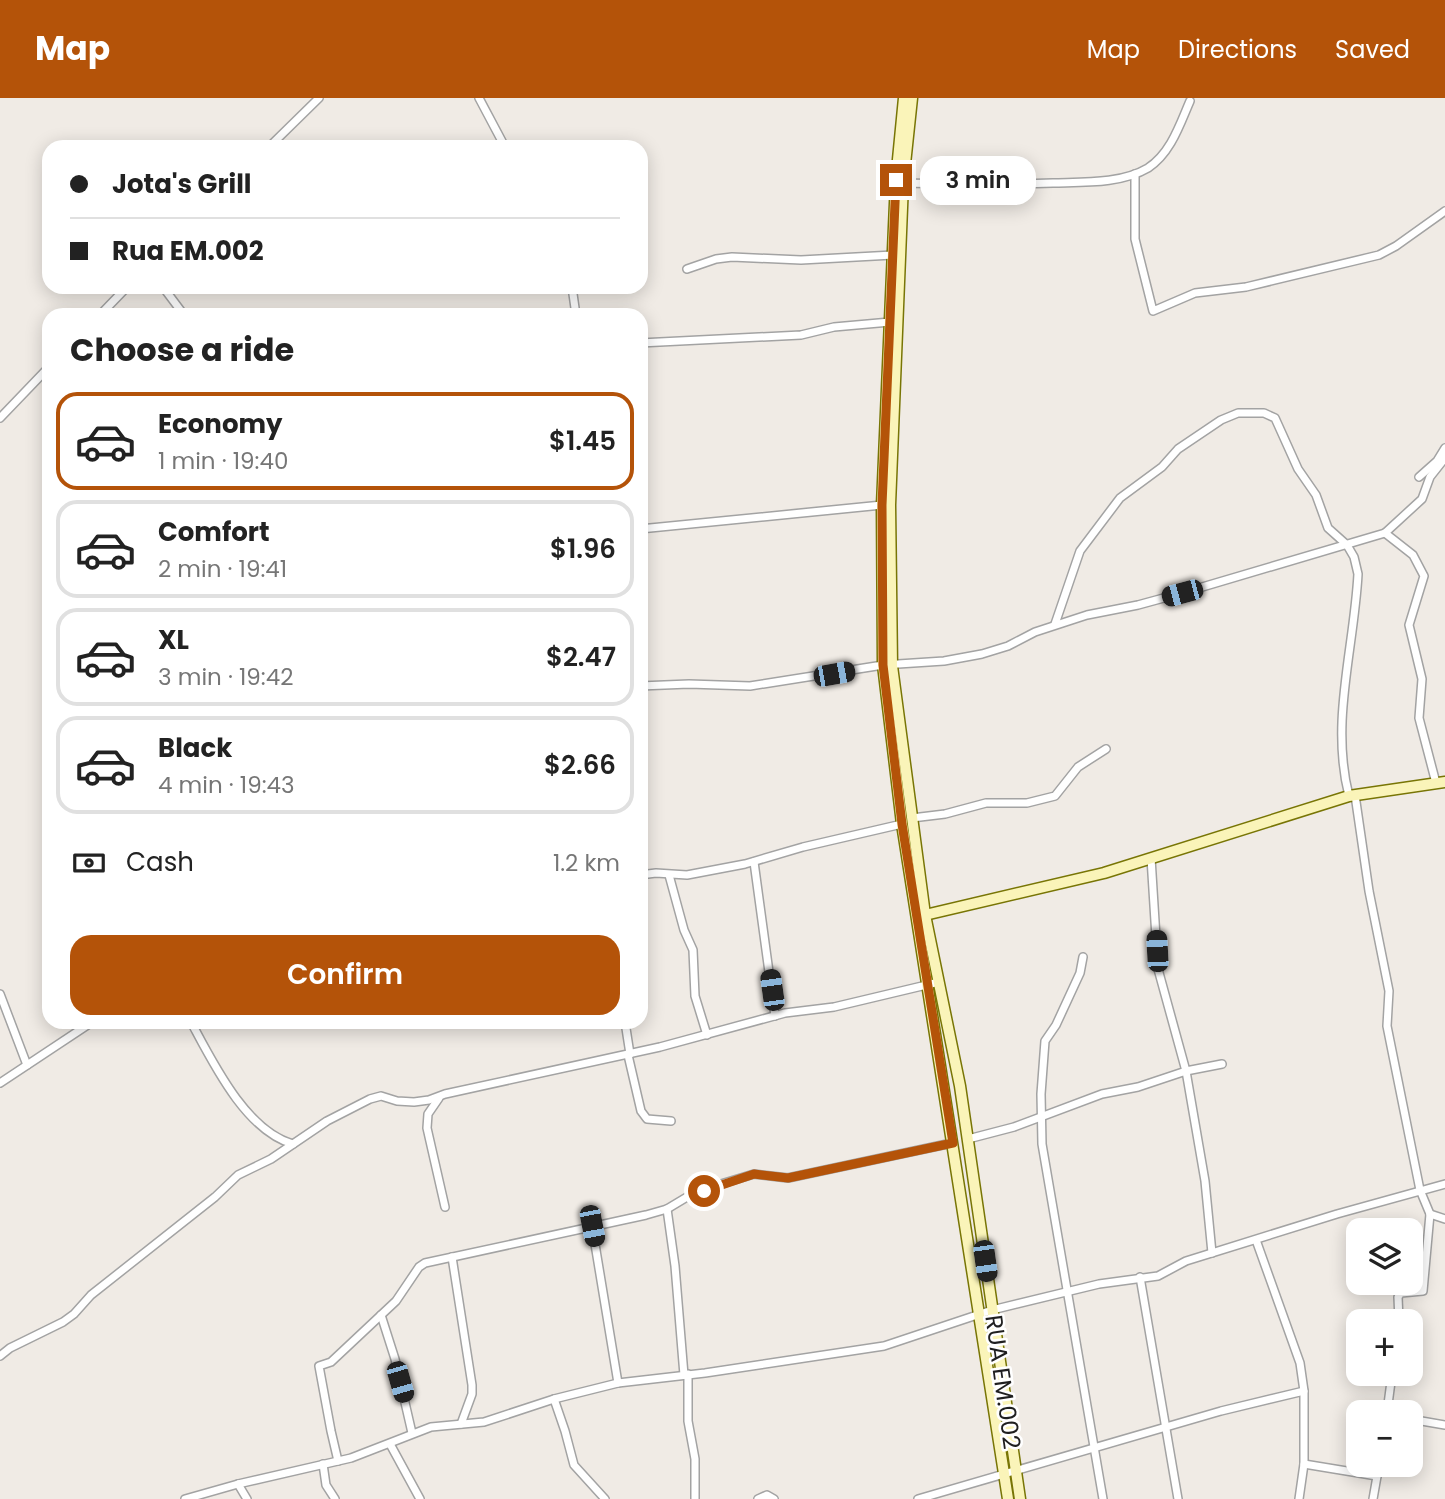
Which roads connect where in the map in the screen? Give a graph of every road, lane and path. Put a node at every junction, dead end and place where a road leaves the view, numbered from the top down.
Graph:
1 (319, 98) edge
2 (479, 98) edge
3 (904, 98) edge
4 (912, 98) edge
5 (1190, 101) dead end
6 (276, 140) edge
7 (501, 140) edge
8 (1135, 174) junction
9 (903, 183) junction
10 (1445, 211) edge
11 (893, 255) junction
12 (687, 269) dead end
13 (120, 294) edge
14 (107, 308) edge
15 (890, 322) junction
16 (648, 343) edge
17 (42, 374) edge
18 (0, 418) edge
19 (1445, 448) edge
20 (1445, 458) edge
21 (1419, 477) dead end
22 (882, 505) junction
23 (648, 528) edge
24 (1385, 533) junction
25 (1347, 545) junction
26 (1055, 624) junction
27 (888, 665) junction
28 (648, 685) edge
29 (1106, 749) dead end
30 (1440, 782) edge
31 (1352, 796) junction
32 (912, 818) junction
33 (902, 824) junction
34 (1151, 858) junction
35 (754, 862) junction
36 (648, 874) edge
37 (669, 875) junction
38 (925, 915) junction
39 (1083, 957) dead end
40 (939, 982) junction
41 (928, 985) junction
42 (0, 994) edge
43 (775, 1016) junction
44 (81, 1029) edge
45 (195, 1029) edge
46 (626, 1029) edge
47 (707, 1035) junction
48 (629, 1054) junction
49 (1222, 1064) dead end
50 (27, 1065) junction
51 (1186, 1071) junction
52 (0, 1083) edge
53 (440, 1096) junction
54 (1041, 1116) junction
55 (671, 1121) dead end
56 (968, 1139) junction
57 (953, 1143) junction
58 (293, 1144) junction
59 (1445, 1184) edge
60 (1420, 1189) junction
61 (445, 1208) dead end
62 (667, 1209) junction
63 (1430, 1214) junction
64 (1445, 1219) edge
65 (592, 1226) junction
66 (1256, 1240) junction
67 (1212, 1253) junction
68 (452, 1257) junction
69 (1140, 1277) junction
70 (1066, 1292) junction
71 (1398, 1309) edge
72 (992, 1310) junction
73 (980, 1314) junction
74 (381, 1315) junction
75 (0, 1356) edge
76 (686, 1375) junction
77 (618, 1382) junction
78 (1304, 1391) junction
79 (554, 1399) junction
80 (1423, 1421) edge
81 (461, 1424) junction
82 (1445, 1424) edge
83 (1166, 1427) junction
84 (412, 1433) junction
85 (390, 1444) junction
86 (1094, 1447) junction
87 (338, 1461) junction
88 (323, 1464) junction
89 (1304, 1464) junction
90 (1016, 1469) junction
91 (1346, 1471) edge
92 (1005, 1474) junction
93 (1377, 1477) edge
94 (238, 1484) junction
95 (927, 1498) edge
96 (189, 1499) edge
97 (247, 1499) edge
98 (335, 1499) edge
99 (420, 1499) edge
100 (606, 1499) edge
101 (695, 1499) edge
102 (758, 1499) edge
103 (774, 1499) edge
104 (918, 1499) edge
105 (1008, 1499) edge
106 (1020, 1499) edge
107 (1103, 1499) edge
108 (1178, 1499) edge
109 (1299, 1499) edge
110 (1373, 1499) edge

1 - 6 street
2 - 7 street
3 - 11 street, RUA EM.002
4 - 9 street, RUA EM.002
5 - 8 street
8 - 9 street
8 - 10 street
9 - 27 street, RUA EM.002
11 - 12 street
11 - 15 street, RUA EM.002
13 - 14 street
15 - 16 street
15 - 22 street, RUA EM.002
17 - 18 street
19 - 21 street
20 - 24 street
22 - 23 street
22 - 27 street, RUA EM.002
24 - 25 street
24 - 30 street
25 - 26 street
25 - 26 street
25 - 31 street
26 - 27 street
27 - 28 street
27 - 32 street, RUA EM.002
27 - 33 street, RUA EM.002
29 - 32 street
30 - 31 street
31 - 34 street
31 - 60 street
32 - 38 street, RUA EM.002
33 - 35 street
33 - 41 street, RUA EM.002
34 - 38 street
34 - 51 street
35 - 37 street
35 - 43 street
36 - 37 street
37 - 47 street
38 - 40 street, RUA EM.002
39 - 54 street
40 - 41 street
40 - 56 street, RUA EM.002
41 - 43 street
41 - 57 street, RUA EM.002
42 - 50 street
43 - 47 street
44 - 50 street
45 - 58 street
46 - 48 street
47 - 48 street
48 - 53 street
48 - 55 street
49 - 51 street
50 - 52 street
51 - 54 street
51 - 67 street
53 - 58 street
53 - 61 street
54 - 56 street
54 - 70 street
56 - 72 street, RUA EM.002
57 - 62 street
57 - 73 street, RUA EM.002
58 - 75 street
59 - 60 street
60 - 63 street
60 - 66 street
62 - 65 street
62 - 76 street
63 - 64 street
63 - 71 street
65 - 68 street
65 - 77 street
66 - 67 street
66 - 78 street
67 - 69 street
68 - 74 street
68 - 81 street
69 - 70 street
69 - 83 street
70 - 72 street
70 - 86 street
72 - 73 street
72 - 90 street, RUA EM.002
73 - 76 street
73 - 92 street, RUA EM.002
74 - 84 street
74 - 87 street
76 - 77 street
76 - 101 street
77 - 79 street
78 - 83 street
78 - 89 street
79 - 81 street
79 - 100 street
80 - 82 street
81 - 84 street
83 - 86 street
83 - 108 street
84 - 85 street
85 - 87 street
85 - 99 street
86 - 90 street
86 - 107 street
87 - 88 street
88 - 94 street
88 - 98 street
89 - 91 street
89 - 109 street
90 - 92 street
90 - 106 street, RUA EM.002
92 - 95 street
92 - 105 street, RUA EM.002
93 - 110 street
94 - 96 street
94 - 97 street
95 - 104 street
102 - 103 street

